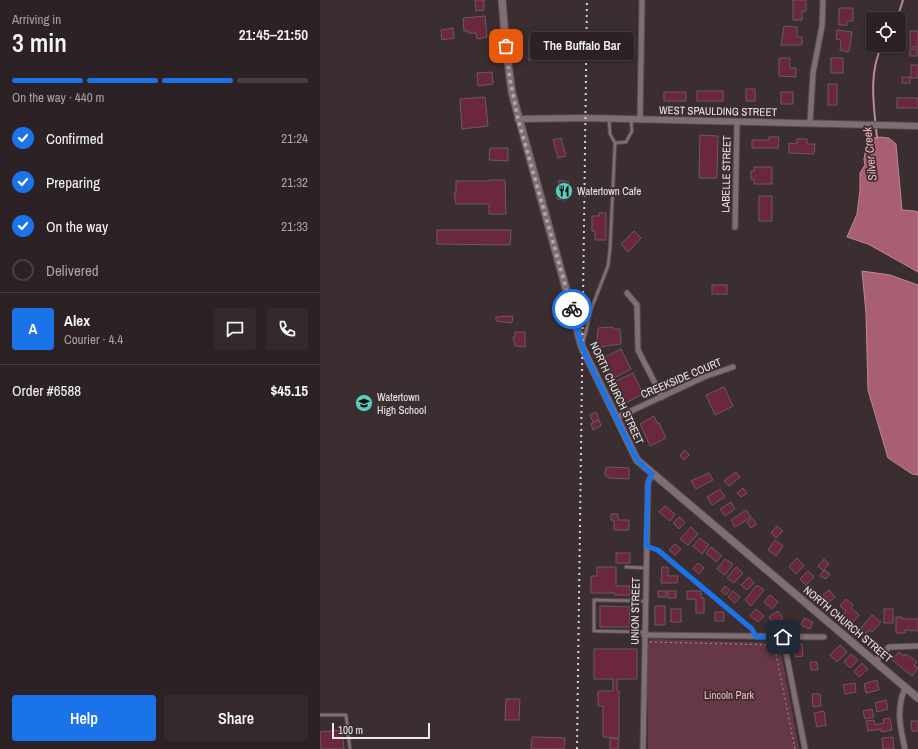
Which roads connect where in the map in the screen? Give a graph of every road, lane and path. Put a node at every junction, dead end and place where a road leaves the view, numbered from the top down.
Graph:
1 (502, 0) edge
2 (642, 0) edge
3 (822, 0) edge
4 (609, 118) junction
5 (518, 119) junction
6 (631, 119) junction
7 (640, 119) junction
8 (737, 122) junction
9 (810, 122) junction
10 (918, 126) edge
11 (615, 143) junction
12 (735, 227) dead end
13 (627, 293) dead end
14 (582, 347) junction
15 (733, 367) dead end
16 (662, 397) junction
17 (616, 418) junction
18 (652, 474) junction
19 (646, 546) junction
20 (626, 567) dead end
21 (646, 568) junction
22 (645, 601) junction
23 (644, 634) junction
24 (756, 637) junction
25 (783, 637) junction
26 (824, 637) dead end
27 (644, 642) junction
28 (774, 644) junction
29 (784, 645) junction
30 (797, 645) dead end
31 (918, 646) edge
32 (875, 662) junction
33 (905, 688) junction
34 (918, 698) edge
35 (320, 715) edge
36 (350, 749) edge
37 (644, 749) edge
38 (795, 749) edge
39 (805, 749) edge
40 (905, 749) edge

1 - 5 main road, NORTH CHURCH STREET
2 - 7 street
3 - 9 street
4 - 5 street, WEST SPAULDING STREET
4 - 6 street, WEST SPAULDING STREET
4 - 11 lane
5 - 14 main road, NORTH CHURCH STREET
6 - 7 street, WEST SPAULDING STREET
6 - 11 lane
7 - 8 street, WEST SPAULDING STREET
8 - 9 street, WEST SPAULDING STREET
8 - 12 street, LABELLE STREET
9 - 10 street, WEST SPAULDING STREET
11 - 14 lane
13 - 16 street
14 - 17 main road, NORTH CHURCH STREET
15 - 16 street, CREEKSIDE COURT
16 - 17 street, CREEKSIDE COURT
17 - 18 main road, NORTH CHURCH STREET
18 - 19 street, UNION STREET
18 - 32 main road, NORTH CHURCH STREET
19 - 21 street, UNION STREET
19 - 24 lane
20 - 21 lane
21 - 22 street, UNION STREET
22 - 23 street, UNION STREET
22 - 23 lane
23 - 24 street
23 - 27 street, UNION STREET
24 - 25 street
25 - 26 street
25 - 29 street
27 - 28 path
27 - 37 street, UNION STREET
28 - 29 path
28 - 38 path
29 - 30 path
29 - 39 street
31 - 32 street
32 - 33 main road, NORTH CHURCH STREET
33 - 34 main road, NORTH CHURCH STREET
33 - 40 street
35 - 36 lane

